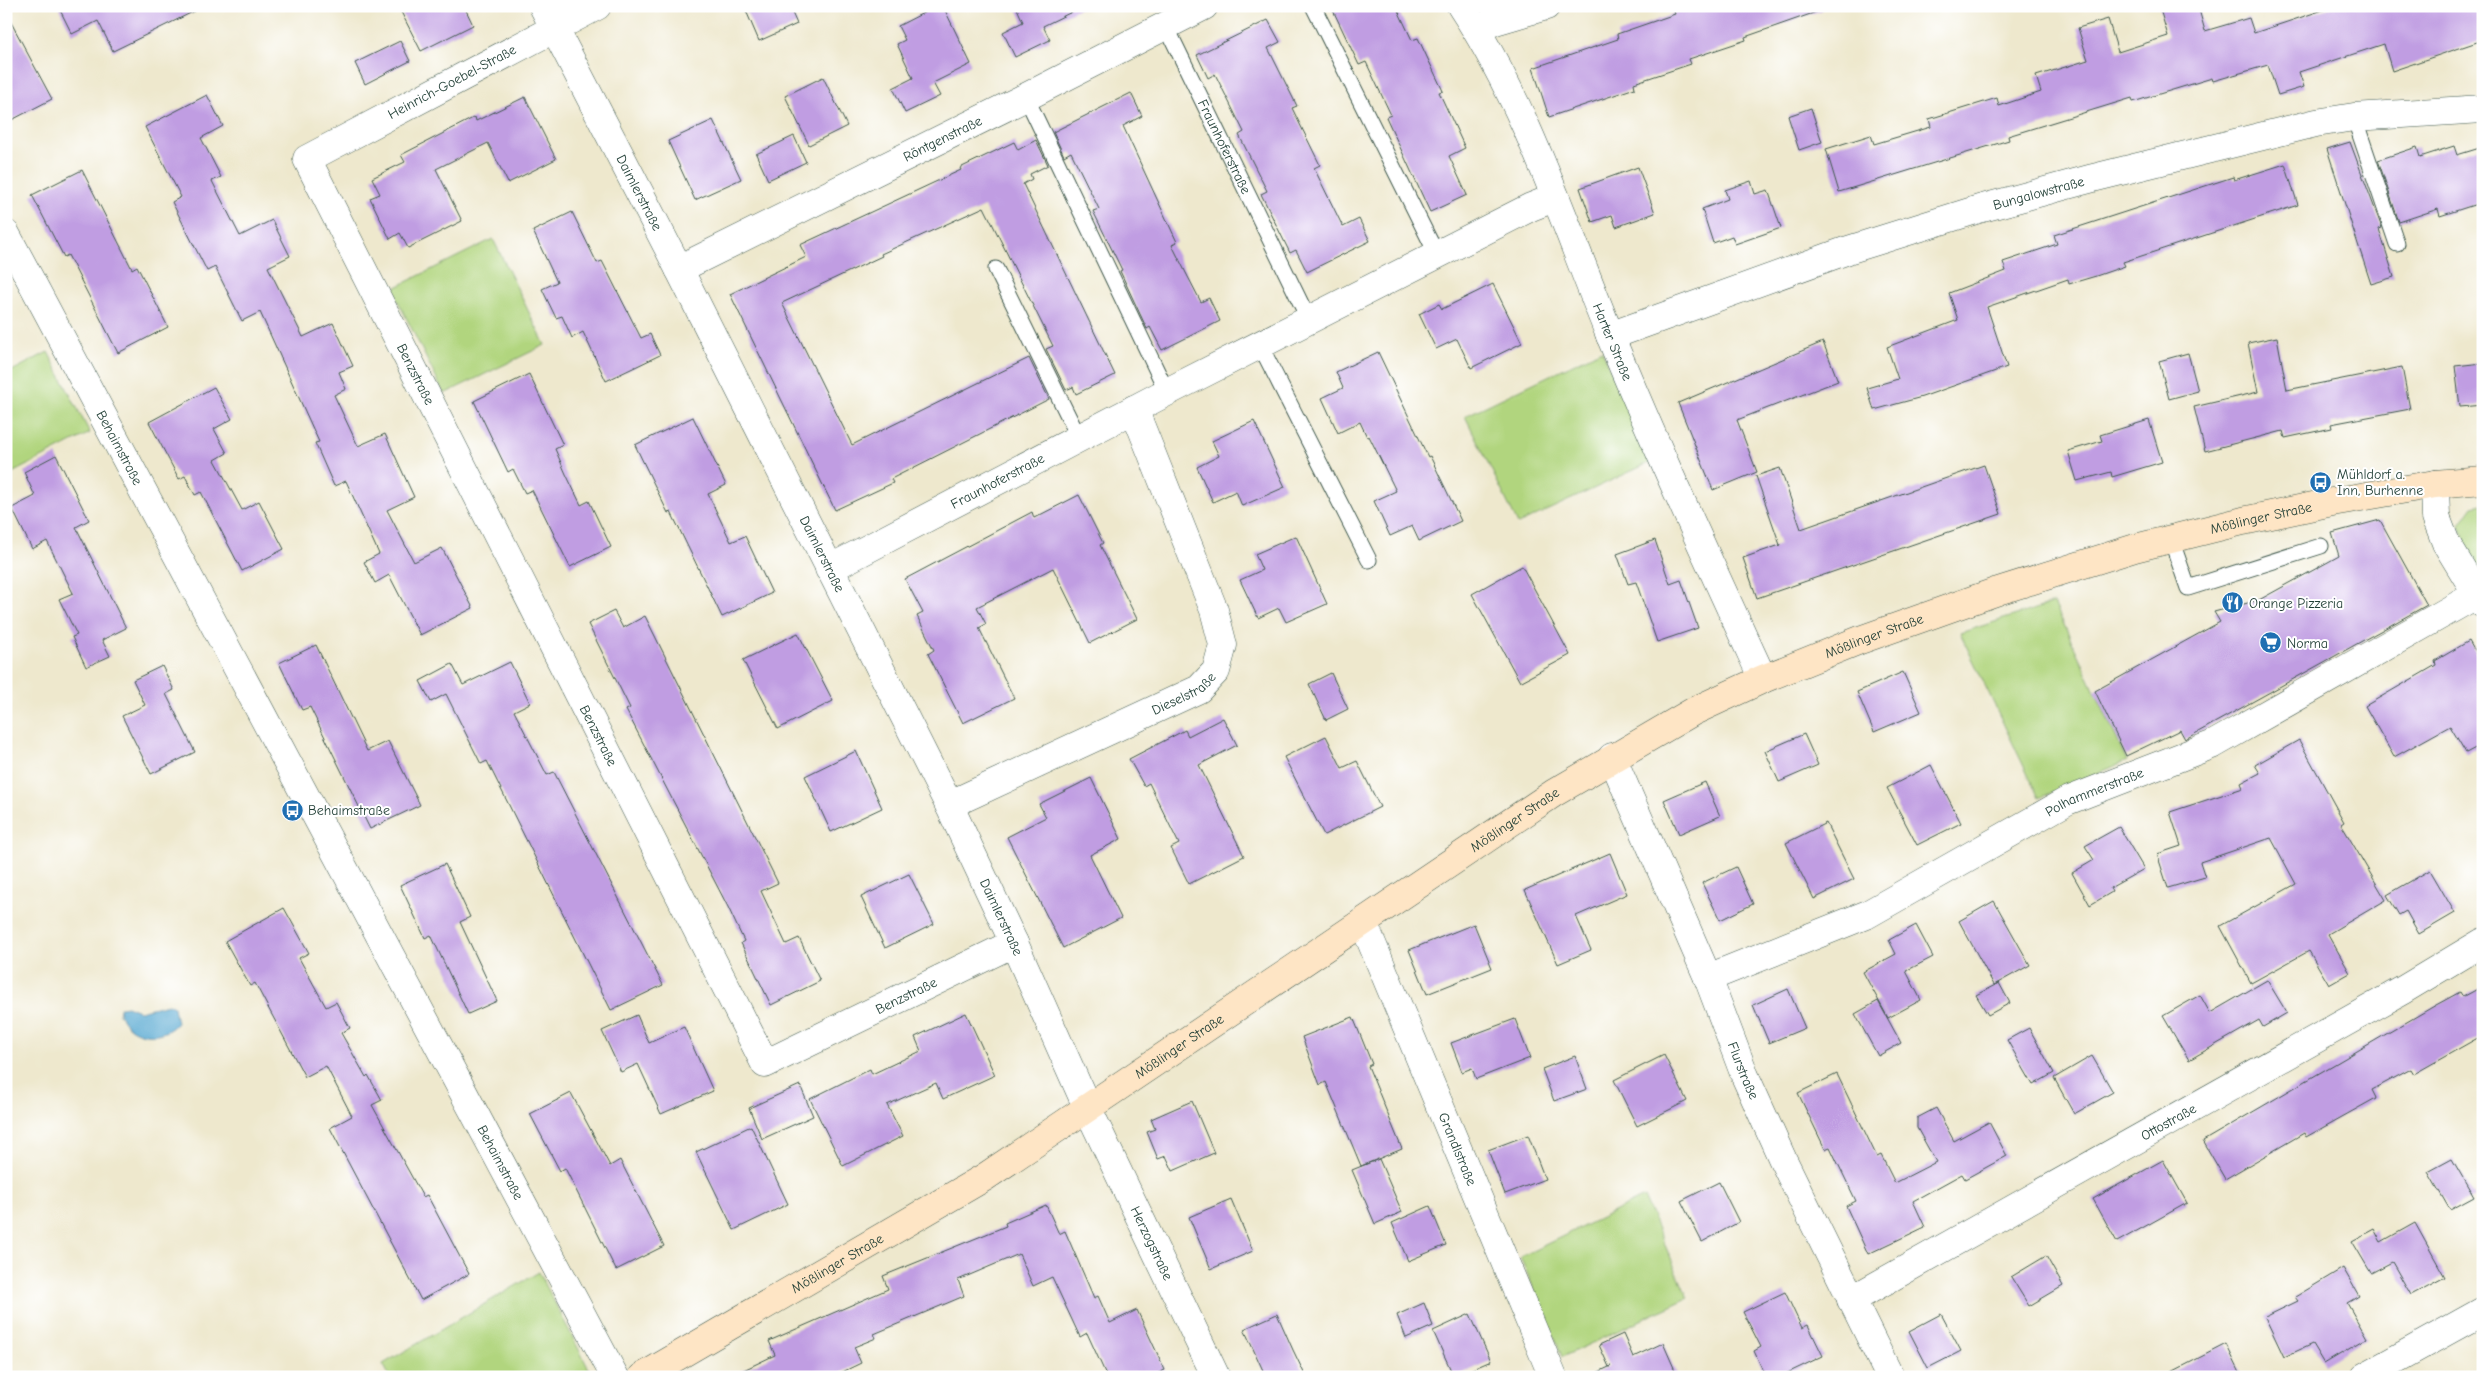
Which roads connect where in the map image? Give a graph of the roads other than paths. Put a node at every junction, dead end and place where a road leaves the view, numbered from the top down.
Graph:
1 (597, 6) edge
2 (1204, 6) edge
3 (1313, 6) edge
4 (1461, 6) edge
5 (1546, 6) edge
6 (548, 17) edge
7 (1166, 26) junction
8 (1476, 29) junction
9 (1026, 97) junction
10 (2483, 109) edge
11 (2354, 118) junction
12 (307, 159) joint
13 (1554, 198) junction
14 (6, 234) edge
15 (2397, 244) dead end
16 (1437, 255) junction
17 (678, 269) junction
18 (996, 269) dead end
19 (1310, 320) junction
20 (1610, 336) junction
21 (1260, 345) junction
22 (1167, 392) junction
23 (1134, 409) junction
24 (1080, 438) junction
25 (2483, 480) edge
26 (2435, 484) junction
27 (2171, 539) junction
28 (2321, 546) dead end
29 (1370, 560) dead end
30 (829, 569) junction
31 (2480, 600) edge
32 (1762, 679) junction
33 (1612, 757) junction
34 (949, 805) junction
35 (1363, 922) junction
36 (2483, 942) edge
37 (1014, 944) junction
38 (1708, 978) junction
39 (1088, 1109) junction
40 (1851, 1300) junction
41 (2483, 1311) edge
42 (615, 1377) edge
43 (642, 1377) edge
44 (1216, 1377) edge
45 (1553, 1377) edge
46 (1890, 1377) edge
47 (2364, 1377) edge

1 - 6 street, Heinrich-Goebel-Straße
2 - 7 street, Röntgenstraße
3 - 16 lane
4 - 8 street, Harter Straße
5 - 8 street
6 - 12 street, Heinrich-Goebel-Straße
6 - 17 street, Daimlerstraße
7 - 9 street, Röntgenstraße
7 - 19 lane, Fraunhoferstraße
8 - 13 street, Harter Straße
9 - 17 street, Röntgenstraße
9 - 22 lane
10 - 11 street, Bungalowstraße
11 - 15 lane
11 - 20 street, Bungalowstraße
12 - 37 street, Benzstraße
13 - 16 street, Fraunhoferstraße
13 - 20 street, Harter Straße
14 - 42 street, Behaimstraße
16 - 19 street, Fraunhoferstraße
17 - 30 street, Daimlerstraße
18 - 24 lane
19 - 21 street, Fraunhoferstraße
20 - 32 street, Harter Straße
21 - 22 street, Fraunhoferstraße
21 - 29 lane
22 - 23 street, Fraunhoferstraße
23 - 24 street, Fraunhoferstraße
23 - 34 street, Dieselstraße
24 - 30 street, Fraunhoferstraße
25 - 26 street, Mößlinger Straße
26 - 27 street, Mößlinger Straße
26 - 31 street
27 - 28 lane
27 - 32 street, Mößlinger Straße
30 - 34 street, Daimlerstraße
31 - 38 street, Polhammerstraße
32 - 33 street, Mößlinger Straße
33 - 35 street, Mößlinger Straße
33 - 38 street, Flurstraße
34 - 37 street, Daimlerstraße
35 - 39 street, Mößlinger Straße
35 - 45 street, Grandlstraße
36 - 40 street, Ottostraße
37 - 39 street, Daimlerstraße
38 - 40 street, Flurstraße
39 - 43 street, Mößlinger Straße
39 - 44 street, Herzogstraße
40 - 46 street, Flurstraße
41 - 47 street

